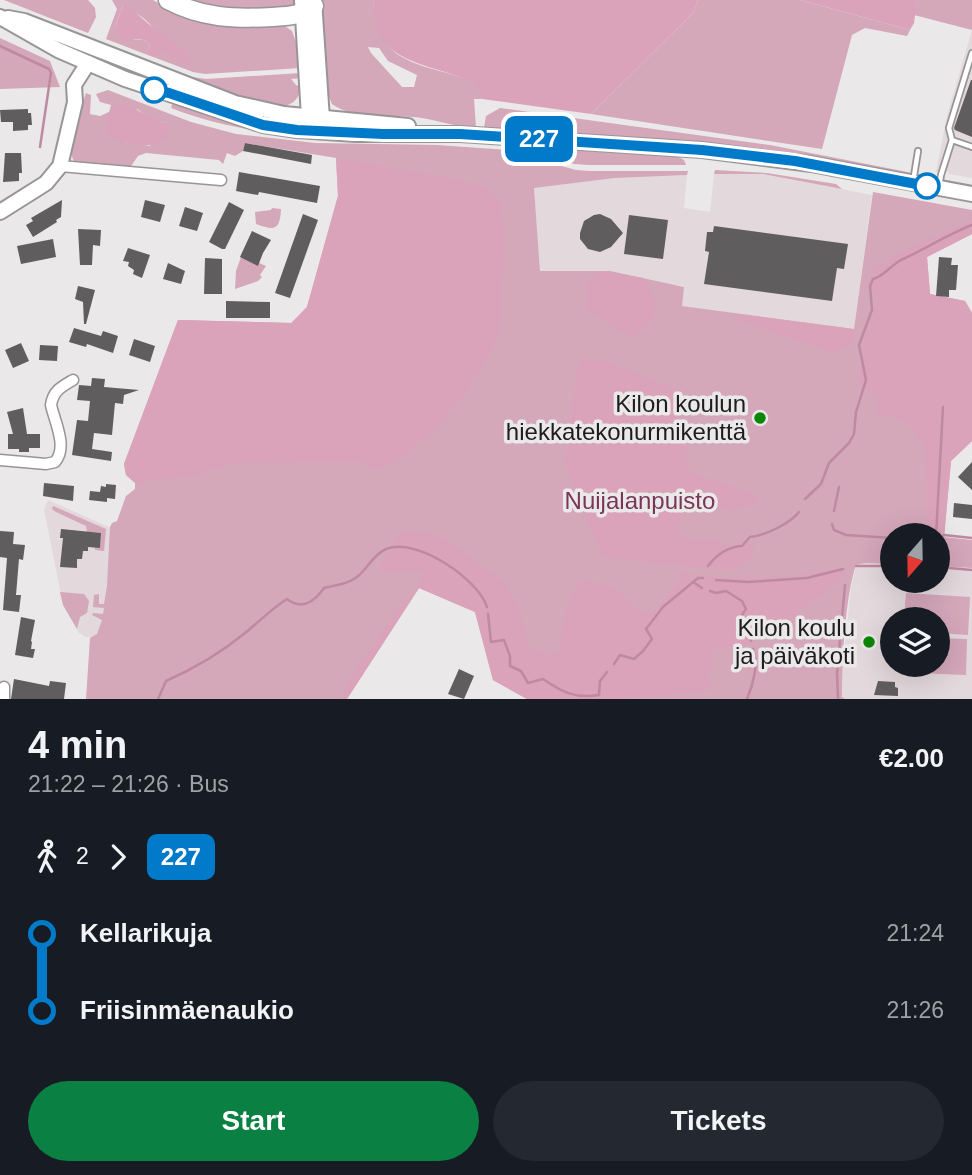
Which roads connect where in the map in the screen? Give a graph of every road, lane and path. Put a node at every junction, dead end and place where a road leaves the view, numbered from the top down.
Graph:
1 (169, 0) edge
2 (308, 5) edge
3 (0, 17) edge
4 (93, 48) junction
5 (972, 53) edge
6 (88, 63) junction
7 (316, 122) junction
8 (952, 140) junction
9 (972, 147) edge
10 (918, 151) dead end
11 (60, 166) junction
12 (221, 180) dead end
13 (913, 183) junction
14 (939, 188) junction
15 (972, 194) edge
16 (0, 212) edge
17 (73, 380) dead end
18 (0, 460) edge
19 (4, 687) dead end
20 (4, 699) edge

1 - 2 highway
2 - 7 main road
3 - 4 main road
3 - 6 main road
4 - 6 main road
4 - 7 main road
5 - 8 lane
6 - 7 main road
6 - 11 main road
7 - 13 main road
8 - 9 lane
8 - 14 lane
10 - 13 lane
11 - 12 street
11 - 16 main road
13 - 14 main road
14 - 15 main road
17 - 18 street
19 - 20 street

